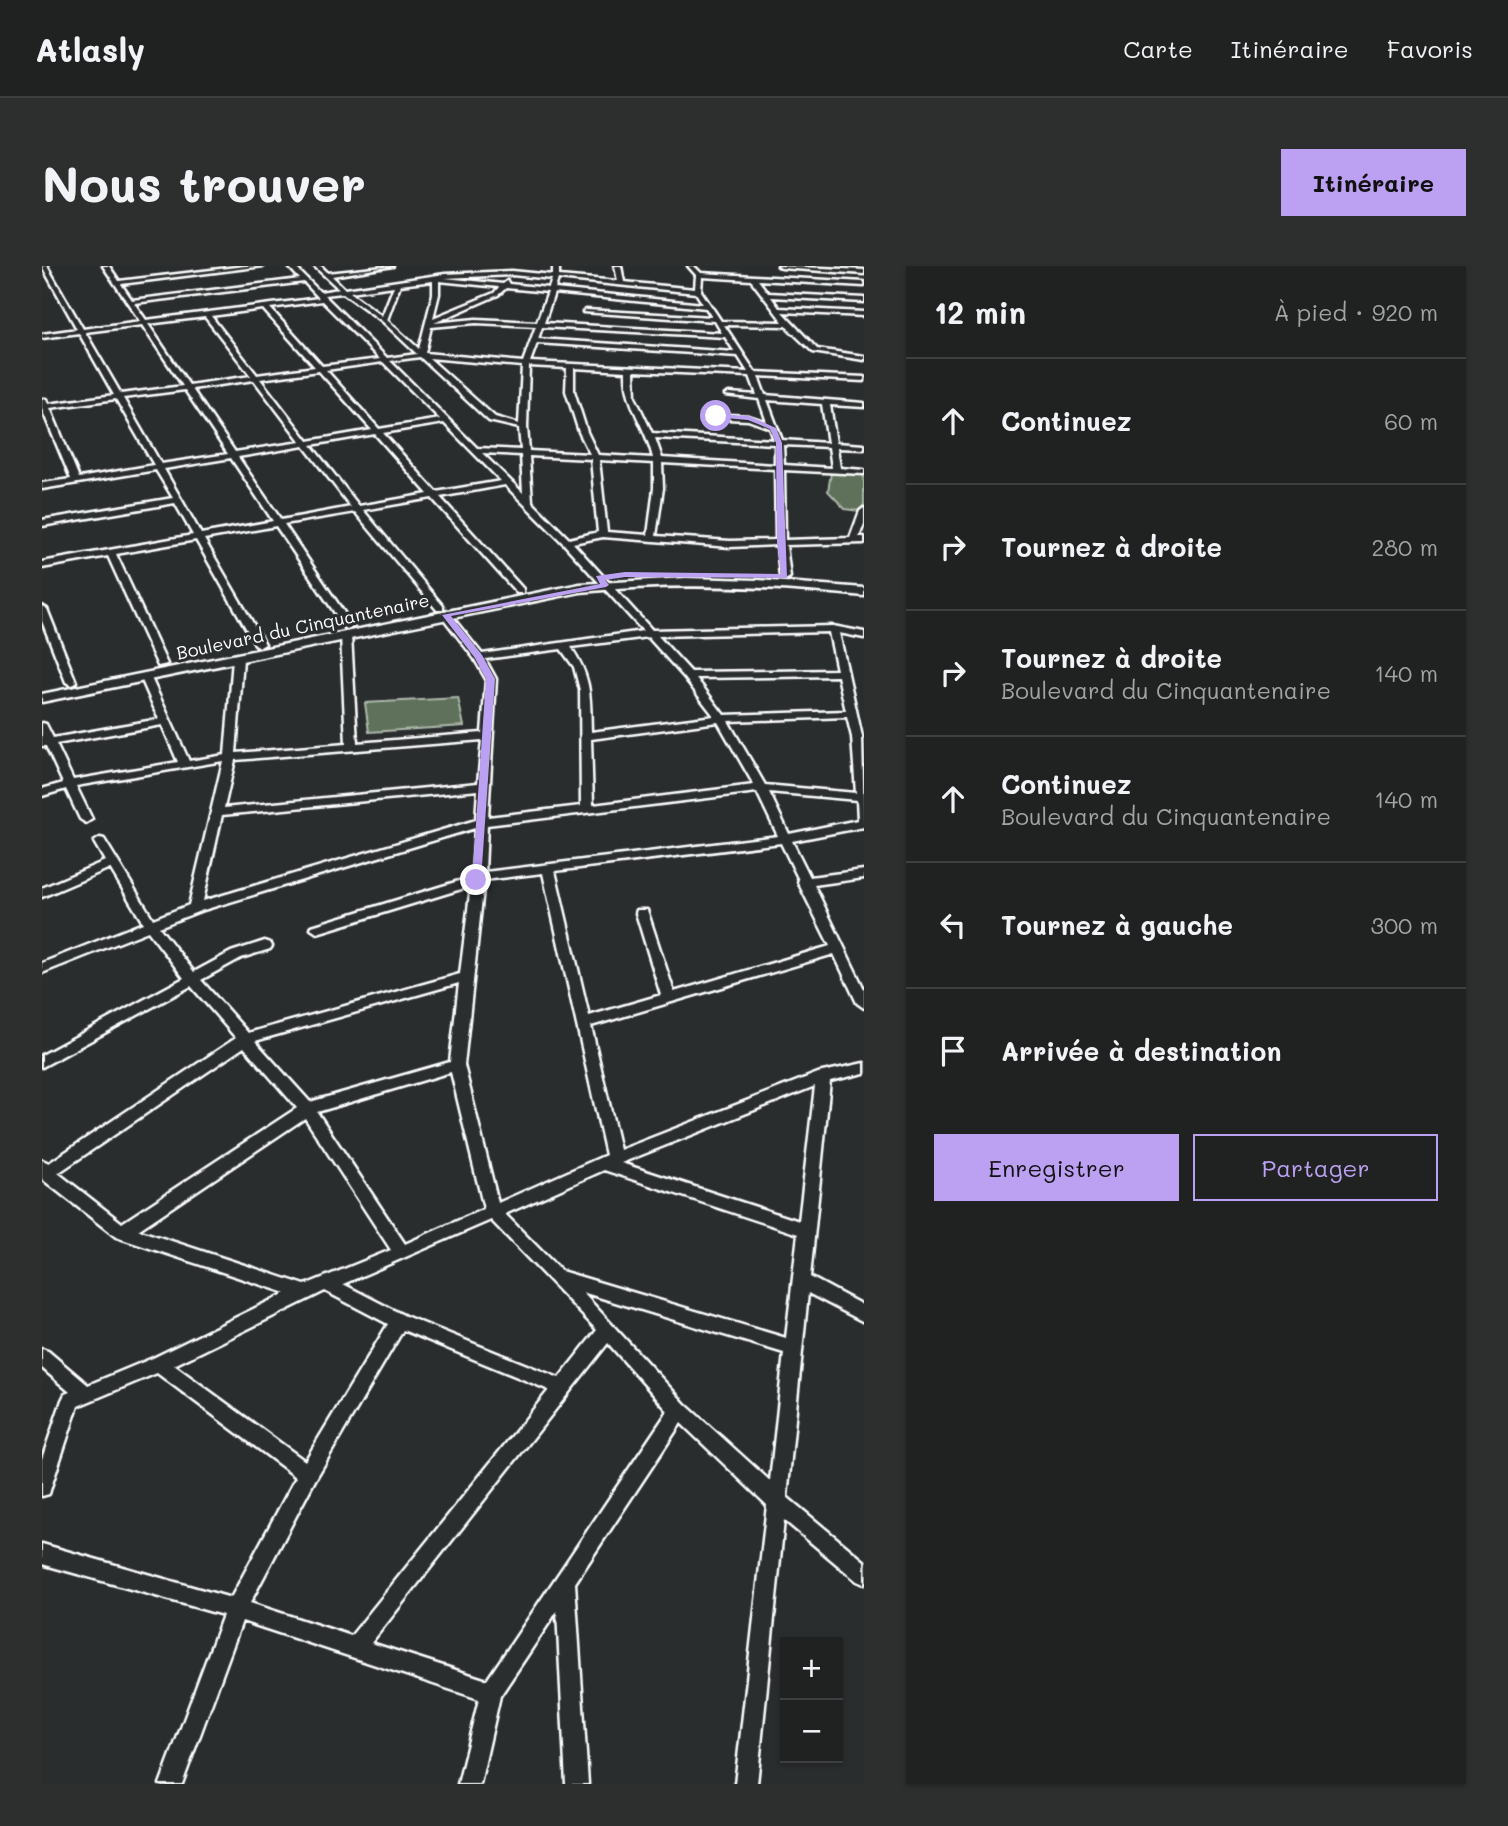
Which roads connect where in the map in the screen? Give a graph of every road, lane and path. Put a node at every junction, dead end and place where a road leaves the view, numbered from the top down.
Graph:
1 (44, 266) edge
2 (106, 266) edge
3 (165, 266) edge
4 (260, 266) edge
5 (291, 266) edge
6 (317, 266) edge
7 (390, 266) edge
8 (556, 266) edge
9 (618, 266) edge
10 (691, 266) edge
11 (781, 266) edge
12 (230, 268) edge
13 (513, 270) edge
14 (864, 271) edge
15 (327, 275) junction
16 (699, 275) junction
17 (173, 276) junction
18 (556, 277) junction
19 (752, 278) junction
20 (436, 279) junction
21 (304, 280) junction
22 (621, 282) junction
23 (117, 283) junction
24 (398, 283) junction
25 (864, 284) edge
26 (505, 287) junction
27 (343, 290) junction
28 (551, 291) junction
29 (698, 291) junction
30 (591, 295) junction
31 (765, 295) junction
32 (321, 297) junction
33 (864, 300) edge
34 (130, 302) junction
35 (707, 306) junction
36 (265, 307) junction
37 (778, 310) junction
38 (586, 312) junction
39 (864, 314) edge
40 (207, 315) junction
41 (384, 320) junction
42 (717, 321) junction
43 (144, 323) junction
44 (428, 323) junction
45 (788, 324) junction
46 (539, 326) junction
47 (582, 328) junction
48 (81, 331) junction
49 (726, 335) junction
50 (42, 336) edge
51 (535, 341) junction
52 (614, 346) junction
53 (739, 354) junction
54 (421, 355) junction
55 (864, 358) edge
56 (384, 359) junction
57 (526, 364) junction
58 (572, 366) junction
59 (318, 368) junction
60 (610, 368) junction
61 (630, 369) junction
62 (753, 374) junction
63 (254, 377) junction
64 (864, 379) edge
65 (188, 387) junction
66 (726, 396) dead end
67 (760, 396) junction
68 (119, 397) junction
69 (826, 403) junction
70 (43, 405) edge
71 (864, 405) edge
72 (707, 415) dead end
73 (444, 421) junction
74 (523, 427) junction
75 (773, 428) junction
76 (377, 432) junction
77 (650, 436) junction
78 (305, 443) junction
79 (779, 443) junction
80 (832, 445) junction
81 (864, 447) edge
82 (473, 450) junction
83 (525, 451) junction
84 (234, 455) junction
85 (595, 456) junction
86 (658, 460) junction
87 (159, 467) junction
88 (780, 467) junction
89 (836, 471) junction
90 (864, 472) edge
91 (76, 480) junction
92 (507, 482) junction
93 (42, 486) edge
94 (433, 495) junction
95 (178, 500) junction
96 (528, 503) junction
97 (357, 509) junction
98 (864, 511) edge
99 (42, 523) edge
100 (280, 523) junction
101 (603, 534) junction
102 (652, 536) junction
103 (199, 537) junction
104 (859, 540) edge
105 (567, 542) junction
106 (781, 543) junction
107 (111, 553) junction
108 (42, 565) edge
109 (785, 577) junction
110 (602, 581) junction
111 (864, 584) edge
112 (520, 591) junction
113 (864, 592) edge
114 (42, 609) edge
115 (443, 611) junction
116 (833, 629) junction
117 (347, 631) junction
118 (652, 633) junction
119 (864, 635) edge
120 (260, 644) junction
121 (564, 645) junction
122 (479, 657) junction
123 (238, 659) junction
124 (162, 664) junction
125 (842, 673) junction
126 (688, 675) junction
127 (146, 678) junction
128 (71, 682) junction
129 (42, 688) edge
130 (42, 698) edge
131 (852, 714) junction
132 (721, 718) junction
133 (166, 721) junction
134 (42, 726) edge
135 (486, 736) junction
136 (586, 736) junction
137 (46, 742) edge
138 (352, 747) junction
139 (230, 757) junction
140 (185, 765) junction
141 (70, 784) junction
142 (483, 786) junction
143 (761, 788) junction
144 (42, 793) edge
145 (861, 797) junction
146 (587, 809) junction
147 (218, 812) junction
148 (86, 819) dead end
149 (481, 822) junction
150 (864, 822) edge
151 (784, 839) junction
152 (100, 842) dead end
153 (111, 863) junction
154 (548, 868) junction
155 (864, 874) edge
156 (477, 878) junction
157 (804, 882) junction
158 (42, 893) edge
159 (195, 908) junction
160 (642, 913) dead end
161 (151, 926) junction
162 (317, 929) dead end
163 (265, 946) dead end
164 (836, 949) junction
165 (42, 968) edge
166 (466, 977) junction
167 (192, 979) junction
168 (669, 998) junction
169 (864, 1003) edge
170 (583, 1023) junction
171 (245, 1039) junction
172 (42, 1062) edge
173 (457, 1065) junction
174 (864, 1068) edge
175 (823, 1077) junction
176 (307, 1109) junction
177 (608, 1161) junction
178 (44, 1169) edge
179 (492, 1211) junction
180 (807, 1230) junction
181 (122, 1232) junction
182 (402, 1253) junction
183 (551, 1275) junction
184 (801, 1281) junction
185 (327, 1284) junction
186 (305, 1292) junction
187 (864, 1314) edge
188 (399, 1321) junction
189 (608, 1330) junction
190 (794, 1348) junction
191 (42, 1357) edge
192 (159, 1364) junction
193 (562, 1387) junction
194 (85, 1393) junction
195 (679, 1410) junction
196 (308, 1474) junction
197 (42, 1487) edge
198 (777, 1501) junction
199 (42, 1554) edge
200 (864, 1574) edge
201 (565, 1580) junction
202 (236, 1609) junction
203 (355, 1647) junction
204 (491, 1692) junction
205 (171, 1784) edge
206 (469, 1784) edge
207 (577, 1784) edge
208 (746, 1784) edge

1 - 48 street
2 - 23 street
3 - 17 street
4 - 12 street
5 - 21 street
6 - 15 street
7 - 15 street
8 - 18 street
9 - 22 street
10 - 16 street
11 - 14 street
12 - 17 street
13 - 18 street
13 - 20 street
13 - 26 street
15 - 27 street
16 - 19 street
16 - 29 street
17 - 23 street
18 - 22 street
18 - 28 street
19 - 25 street
19 - 31 street
20 - 24 street
20 - 26 street
20 - 44 street
21 - 32 street
21 - 34 street
22 - 29 street
23 - 34 street
24 - 27 street
24 - 41 street
26 - 28 street
26 - 44 street
27 - 32 street
27 - 41 street
28 - 30 street
28 - 46 street
29 - 35 street
30 - 35 street
30 - 38 street
31 - 33 street
31 - 37 street
32 - 36 street
32 - 56 street
34 - 43 street
35 - 42 street
36 - 40 street
36 - 59 street
37 - 39 street
37 - 45 street
38 - 42 street
38 - 47 street
40 - 43 street
40 - 63 street
41 - 54 street
42 - 45 street
42 - 49 street
43 - 48 street
43 - 65 street
44 - 46 street
44 - 54 street
45 - 55 street
46 - 47 street
46 - 51 street
47 - 49 street
48 - 50 street
48 - 68 street
49 - 53 street
51 - 52 street
51 - 57 street
52 - 53 street
52 - 60 street
53 - 62 street
54 - 56 street
54 - 57 street
54 - 74 street
56 - 59 street
56 - 73 street
57 - 58 street
57 - 74 street
58 - 60 street
58 - 85 street
59 - 63 street
59 - 76 street
60 - 61 street
61 - 62 street
61 - 77 street
62 - 64 street
62 - 67 street
63 - 65 street
63 - 78 street
65 - 68 street
65 - 84 street
66 - 67 street
67 - 69 street
67 - 75 street
68 - 70 street
68 - 87 street
69 - 71 street
69 - 80 street
70 - 91 street
72 - 75 street
73 - 76 street
73 - 82 street
74 - 83 street
75 - 79 street
76 - 78 street
76 - 94 street
77 - 79 street
77 - 86 street
78 - 84 street
78 - 97 street
79 - 80 street
79 - 88 street
80 - 81 street
80 - 89 street
82 - 83 street
82 - 92 street
83 - 85 street
83 - 96 street
84 - 87 street
84 - 100 street
85 - 86 street
85 - 101 street
86 - 88 street
86 - 102 street
87 - 91 street
87 - 95 street
88 - 89 street
88 - 106 street
89 - 90 street
91 - 93 street
92 - 94 street
92 - 96 street
94 - 97 street
94 - 112 street
95 - 99 street
95 - 103 street
96 - 105 street
97 - 100 street
97 - 115 street
98 - 104 street
100 - 103 street
100 - 117 street
101 - 102 street
101 - 105 street
102 - 106 street
103 - 107 street
103 - 120 street
104 - 106 street
105 - 110 street
106 - 109 street
107 - 108 street
107 - 124 street
109 - 110 main road, Boulevard du Cinquantenaire
109 - 111 main road, Boulevard du Cinquantenaire
110 - 112 main road, Boulevard du Cinquantenaire
110 - 113 main road, Boulevard du Cinquantenaire
110 - 115 main road, Boulevard du Cinquantenaire
110 - 118 street
112 - 115 main road, Boulevard du Cinquantenaire
114 - 128 street
115 - 117 main road, Boulevard du Cinquantenaire
115 - 122 street
116 - 118 street
116 - 119 street
116 - 125 street
117 - 120 main road, Boulevard du Cinquantenaire
117 - 123 main road, Boulevard du Cinquantenaire
117 - 138 street
118 - 121 street
118 - 126 street
120 - 124 main road, Boulevard du Cinquantenaire
121 - 122 street
121 - 136 street
122 - 135 street
123 - 127 main road, Boulevard du Cinquantenaire
123 - 139 street
124 - 128 main road, Boulevard du Cinquantenaire
125 - 126 street
125 - 131 street
126 - 132 street
127 - 130 main road, Boulevard du Cinquantenaire
127 - 133 street
128 - 129 main road, Boulevard du Cinquantenaire
131 - 132 street
131 - 145 street
132 - 136 street
132 - 143 street
133 - 137 street
133 - 140 street
134 - 137 street
135 - 138 street
135 - 142 street
136 - 146 street
137 - 141 street
138 - 139 street
139 - 140 street
139 - 147 street
140 - 141 street
141 - 144 street
141 - 148 street
142 - 147 street
142 - 149 street
143 - 145 street
143 - 146 street
143 - 151 street
145 - 150 street
146 - 149 street
147 - 159 street
149 - 156 street
149 - 159 street
150 - 151 street
151 - 154 street
151 - 157 street
152 - 153 street
153 - 158 street
153 - 161 street
154 - 156 street
154 - 170 street
155 - 157 street
156 - 162 street
156 - 166 street
157 - 164 street
159 - 161 street
160 - 168 street
161 - 165 street
161 - 167 street
163 - 167 street
164 - 168 street
164 - 169 street
166 - 171 street
166 - 173 street
167 - 171 street
167 - 172 street
168 - 170 street
170 - 177 street
171 - 176 street
171 - 178 street
173 - 176 street
173 - 179 street
174 - 175 street
175 - 177 street
175 - 180 street
176 - 181 street
176 - 182 street
177 - 179 street
177 - 180 street
178 - 181 street
179 - 182 street
179 - 183 street
180 - 184 street
181 - 186 street
182 - 185 street
183 - 189 street
183 - 190 street
184 - 187 street
184 - 190 street
185 - 186 street
185 - 188 street
186 - 192 street
188 - 193 street
188 - 196 street
189 - 193 street
189 - 195 street
190 - 198 street
191 - 194 street
192 - 194 street
192 - 196 street
193 - 203 street
194 - 197 street
195 - 198 street
195 - 201 street
196 - 202 street
198 - 200 street
198 - 208 street
199 - 202 street
201 - 204 street
201 - 207 street
202 - 203 street
202 - 205 street
203 - 204 street
204 - 206 street

